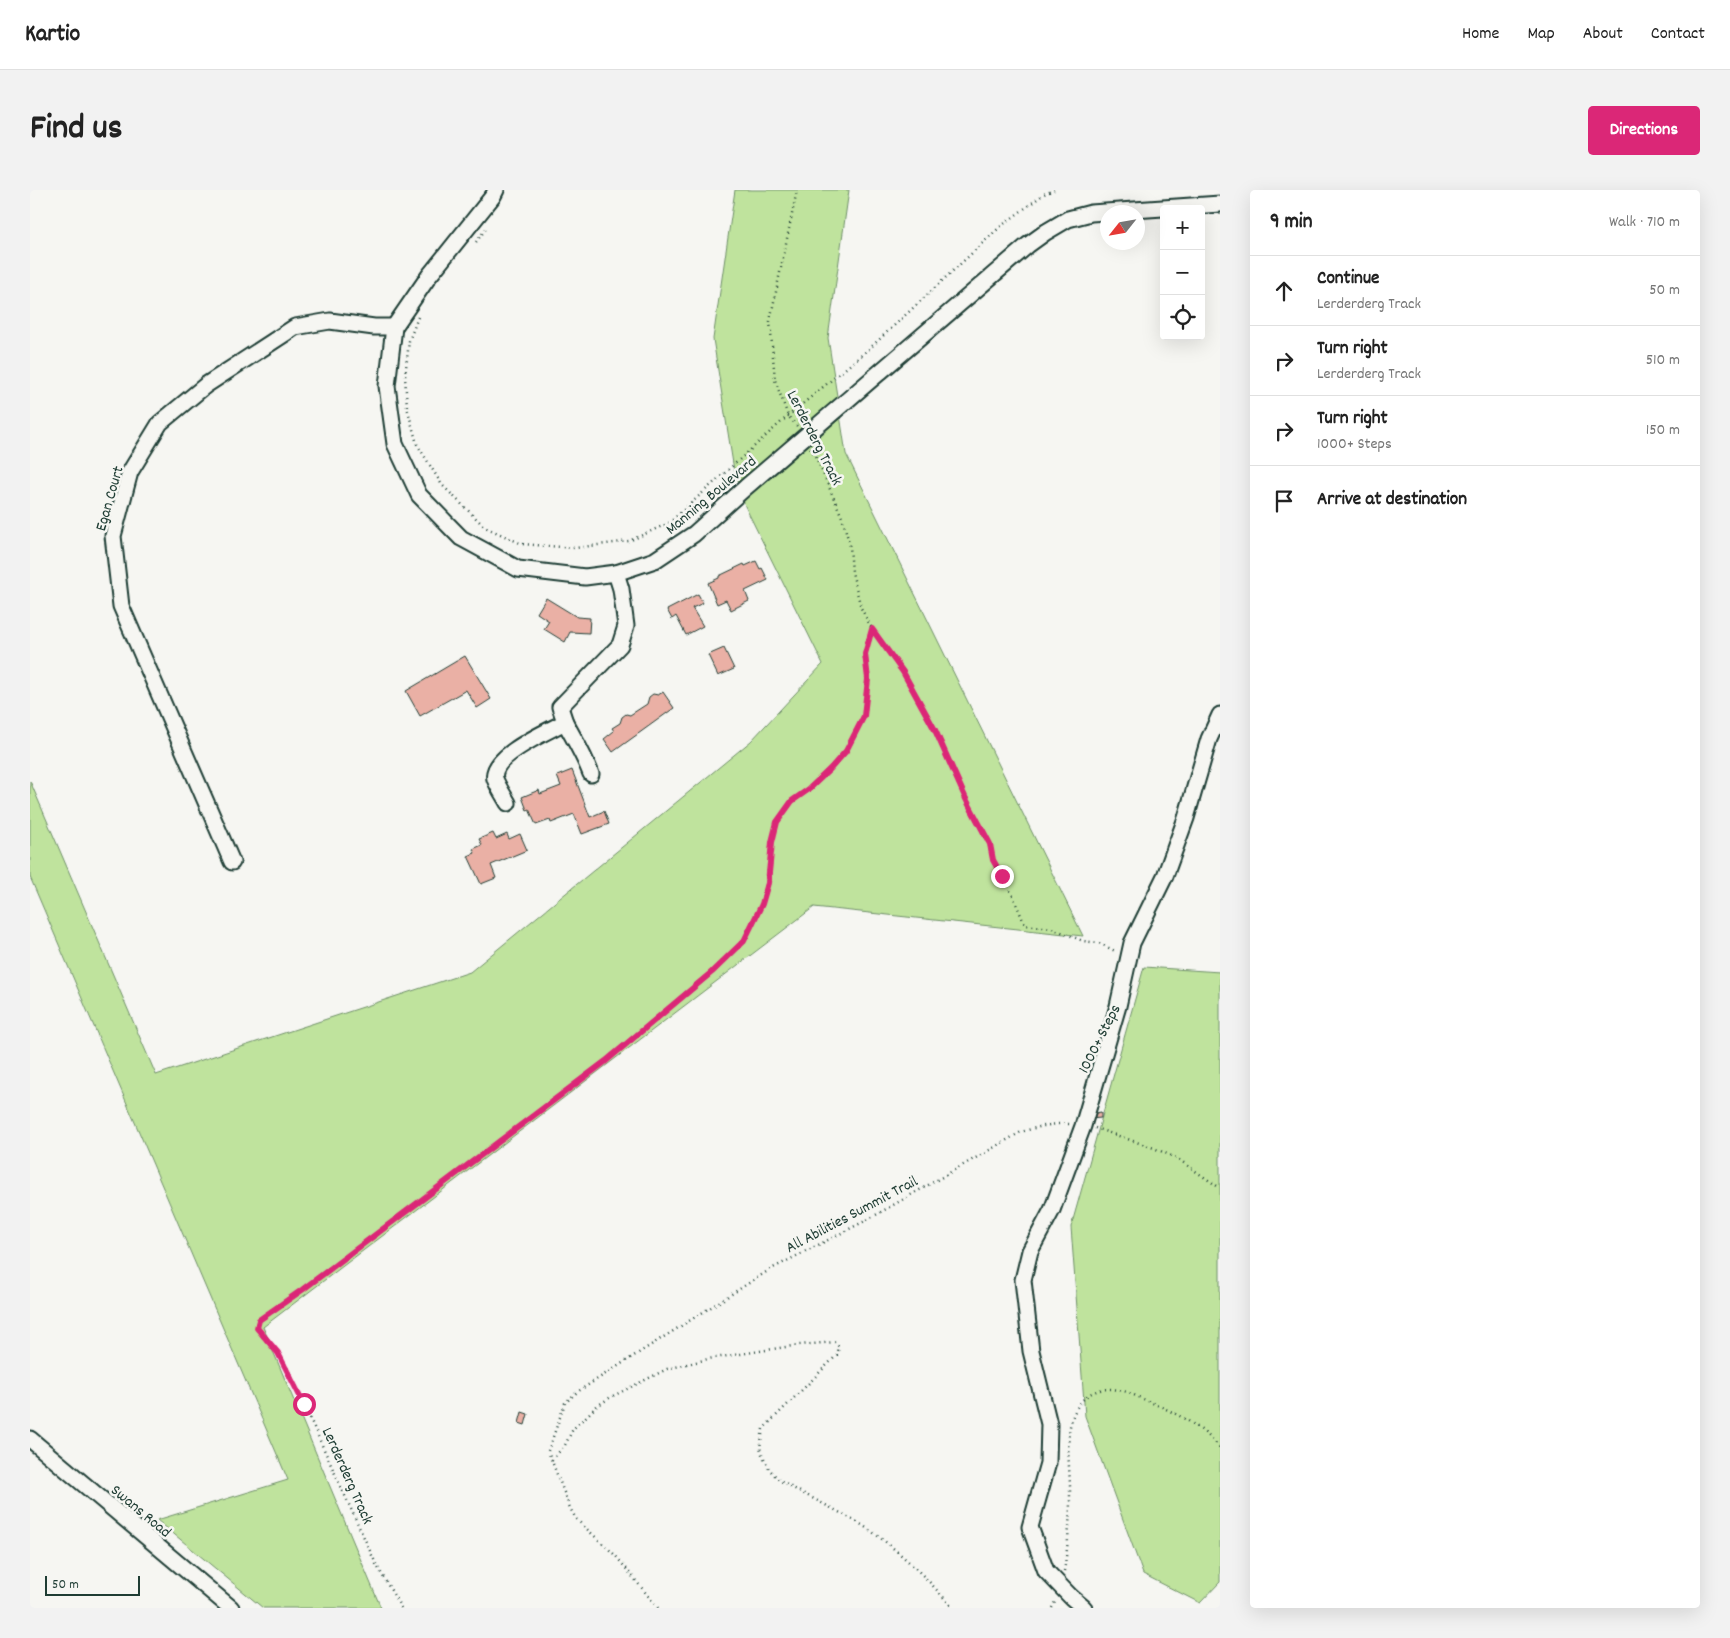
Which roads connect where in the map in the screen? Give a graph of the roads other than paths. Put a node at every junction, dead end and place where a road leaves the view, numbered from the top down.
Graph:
1 (496, 190) edge
2 (1220, 204) edge
3 (394, 327) junction
4 (616, 573) junction
5 (1220, 715) edge
6 (565, 722) junction
7 (591, 774) dead end
8 (508, 803) dead end
9 (232, 862) dead end
10 (30, 1439) edge
11 (231, 1608) edge
12 (1084, 1608) edge

1 - 3 street, Manning Boulevard
2 - 4 street, Manning Boulevard
3 - 4 street, Manning Boulevard
3 - 9 street, Egan Court
4 - 6 street
5 - 12 street
6 - 7 street
6 - 8 street
10 - 11 street, Swans Road

